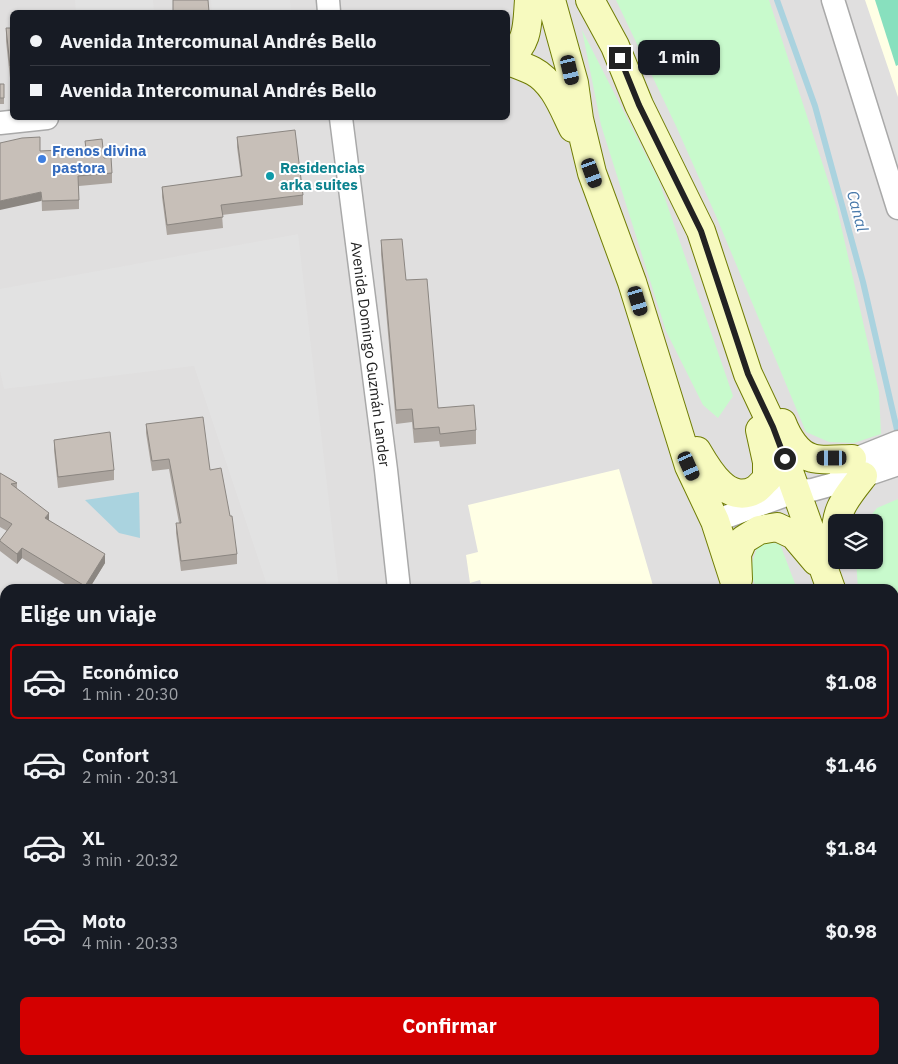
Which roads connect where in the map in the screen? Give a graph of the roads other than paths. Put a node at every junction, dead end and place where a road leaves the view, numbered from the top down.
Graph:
1 (529, 0) edge
2 (551, 0) edge
3 (590, 0) edge
4 (833, 0) edge
5 (510, 58) edge
6 (510, 61) edge
7 (28, 120) edge
8 (341, 120) edge
9 (0, 123) edge
10 (584, 142) junction
11 (898, 208) edge
12 (748, 374) junction
13 (667, 394) junction
14 (898, 442) edge
15 (875, 463) edge
16 (797, 491) junction
17 (838, 514) edge
18 (715, 521) junction
19 (834, 578) edge
20 (398, 584) edge
21 (736, 584) edge
22 (738, 584) edge

1 - 5 main road
2 - 10 main road
3 - 12 main road
4 - 11 street
6 - 10 main road
7 - 9 street
8 - 20 street, Avenida Domingo Guzmán Lander
10 - 13 main road
12 - 13 main road
12 - 15 main road
12 - 16 main road
13 - 18 main road
14 - 15 street
15 - 16 street
15 - 17 main road
16 - 18 street
16 - 19 main road
18 - 21 main road
19 - 22 main road

